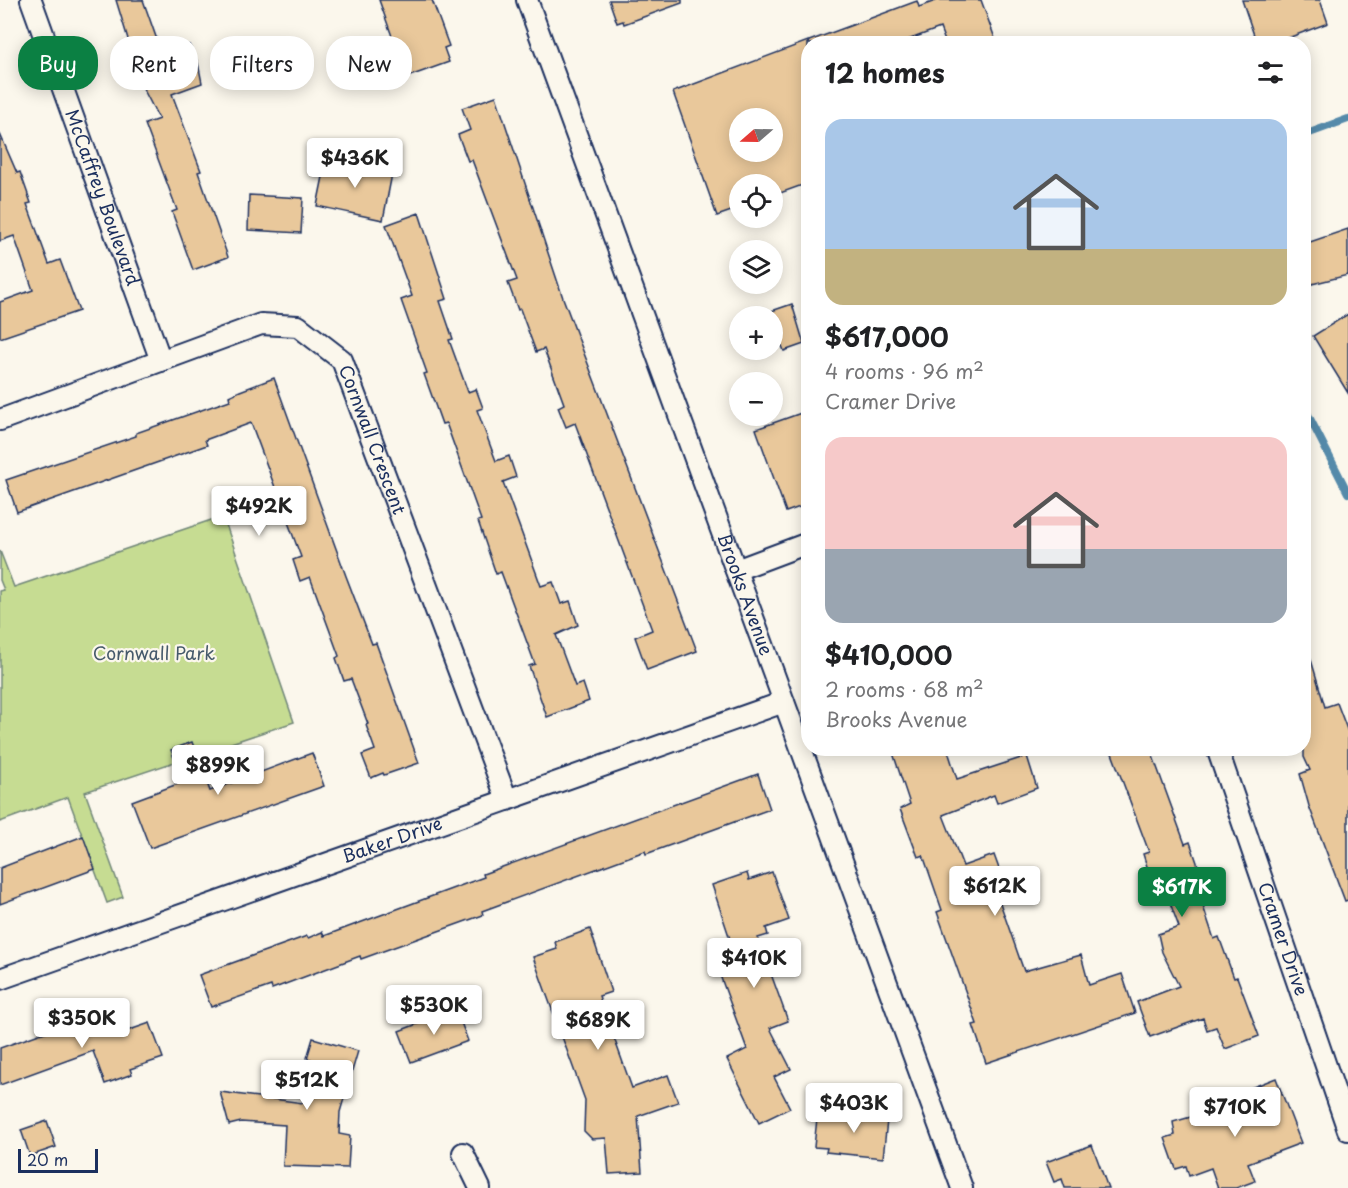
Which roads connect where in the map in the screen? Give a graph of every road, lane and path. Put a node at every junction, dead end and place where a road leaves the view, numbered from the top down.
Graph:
1 (31, 0) edge
2 (527, 0) edge
3 (161, 361) junction
4 (0, 420) edge
5 (801, 546) edge
6 (736, 570) junction
7 (784, 702) junction
8 (801, 748) edge
9 (804, 756) edge
10 (1220, 756) edge
11 (507, 800) junction
12 (0, 979) edge
13 (1348, 1130) edge
14 (463, 1153) dead end
15 (480, 1188) edge
16 (962, 1188) edge

1 - 3 street, McCaffrey Boulevard
2 - 6 street, Brooks Avenue
3 - 4 street, Cornwall Crescent
3 - 11 street, Cornwall Crescent
5 - 6 street
6 - 7 street, Brooks Avenue
7 - 8 street, Brooks Avenue
7 - 11 street, Baker Drive
9 - 16 street, Brooks Avenue
10 - 13 street, Cramer Drive
11 - 12 street, Baker Drive
14 - 15 street

